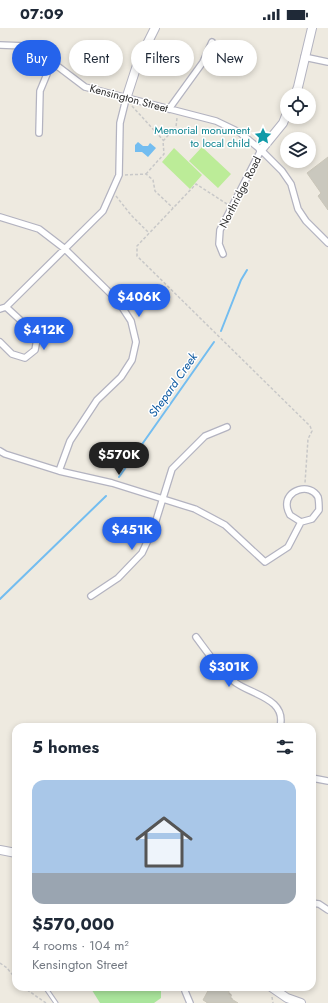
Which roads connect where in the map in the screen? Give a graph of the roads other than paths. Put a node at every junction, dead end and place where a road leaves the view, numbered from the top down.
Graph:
1 (155, 28) edge
2 (312, 28) edge
3 (0, 45) edge
4 (12, 45) edge
5 (304, 57) junction
6 (328, 62) edge
7 (202, 63) edge
8 (61, 69) edge
9 (46, 76) edge
10 (298, 88) edge
11 (126, 98) junction
12 (169, 109) junction
13 (281, 124) edge
14 (39, 133) dead end
15 (261, 150) junction
16 (0, 217) edge
17 (328, 243) edge
18 (65, 250) junction
19 (223, 254) dead end
20 (6, 307) junction
21 (0, 309) edge
22 (0, 342) edge
23 (227, 427) dead end
24 (0, 451) edge
25 (59, 471) junction
26 (163, 499) junction
27 (301, 522) junction
28 (91, 596) dead end
29 (196, 637) dead end
30 (281, 723) edge
31 (316, 779) edge
32 (328, 781) edge
33 (0, 850) edge
34 (12, 852) edge
35 (316, 904) edge
36 (328, 910) edge
37 (48, 991) edge
38 (185, 991) edge
39 (277, 991) edge
40 (56, 1003) edge
41 (190, 1003) edge
42 (301, 1003) edge

1 - 11 street
2 - 5 street
3 - 4 street, Kensington Street
5 - 6 street
5 - 10 street
7 - 12 street
8 - 11 street, Kensington Street
9 - 14 street
11 - 12 street, Kensington Street
11 - 18 street
12 - 15 street, Kensington Street
13 - 15 street, Northridge Road
15 - 17 street, Kensington Street
15 - 19 street, Northridge Road
16 - 18 street
18 - 20 street
18 - 25 street
20 - 21 street
20 - 22 street
23 - 26 street
24 - 25 street
25 - 26 street
26 - 27 street
26 - 28 street
27 - 27 street
29 - 30 street
31 - 32 street
33 - 34 street
35 - 36 street
37 - 40 lane
38 - 41 street
39 - 42 street

